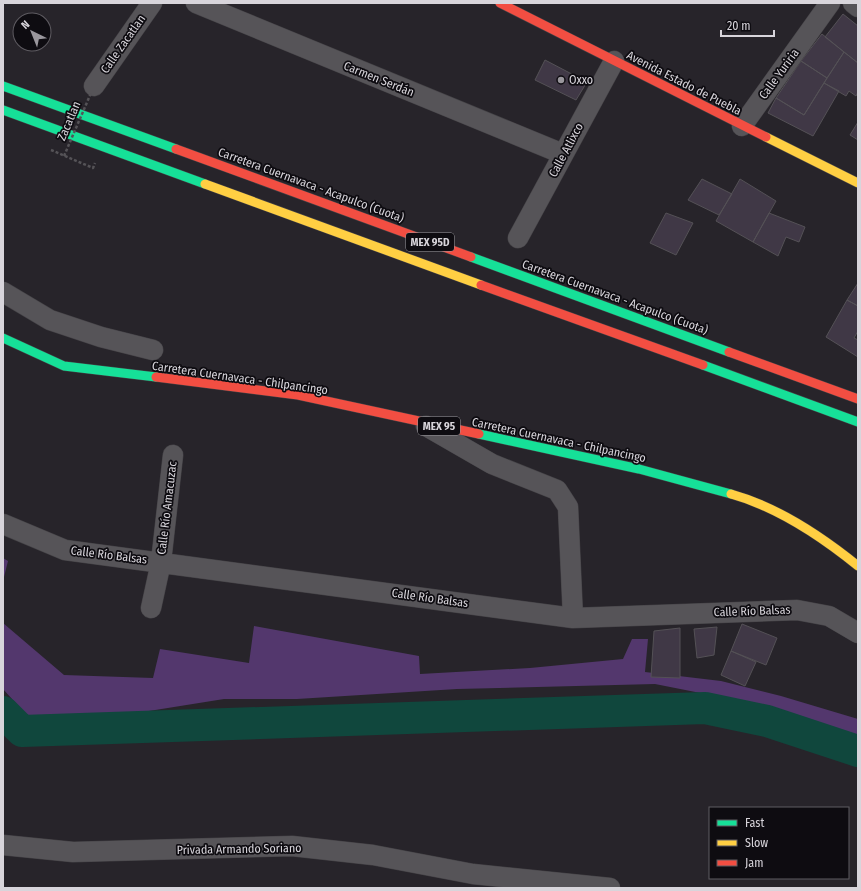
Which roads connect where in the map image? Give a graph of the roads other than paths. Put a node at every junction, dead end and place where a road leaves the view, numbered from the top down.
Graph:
1 (151, 3) edge
2 (196, 3) edge
3 (500, 3) edge
4 (830, 3) edge
5 (853, 3) edge
6 (858, 7) edge
7 (614, 61) junction
8 (3, 86) edge
9 (92, 89) road end
10 (3, 110) edge
11 (742, 126) junction
12 (563, 154) junction
13 (858, 183) edge
14 (518, 238) dead end
15 (3, 292) edge
16 (3, 338) edge
17 (153, 350) dead end
18 (858, 398) edge
19 (417, 421) junction
20 (858, 422) edge
21 (173, 455) dead end
22 (3, 524) edge
23 (160, 562) junction
24 (858, 566) edge
25 (151, 608) dead end
26 (573, 618) junction
27 (858, 633) edge
28 (3, 845) edge
29 (610, 888) edge

1 - 9 street, Calle Zacatlan
2 - 12 street, Carmen Serdán
3 - 7 main road, Avenida Estado de Puebla
4 - 11 street, Calle Yuriria
5 - 6 street
7 - 11 main road, Avenida Estado de Puebla
7 - 12 street, Calle Atlixco
8 - 18 main road, Carretera Cuernavaca - Acapulco (Cuota) / MEX 95D
10 - 20 main road, MEX 95D
11 - 13 main road, Avenida Estado de Puebla
12 - 14 street, Calle Atlixco
15 - 17 street
16 - 19 main road, Carretera Cuernavaca - Chilpancingo / MEX 95
19 - 24 main road, Carretera Cuernavaca - Chilpancingo / MEX 95
19 - 26 street
21 - 23 street, Calle Río Amacuzac
22 - 23 street, Calle Río Balsas
23 - 25 street, Calle Río Amacuzac
23 - 26 street, Calle Río Balsas
26 - 27 street, Calle Río Balsas
28 - 29 street, Privada Armando Soriano

